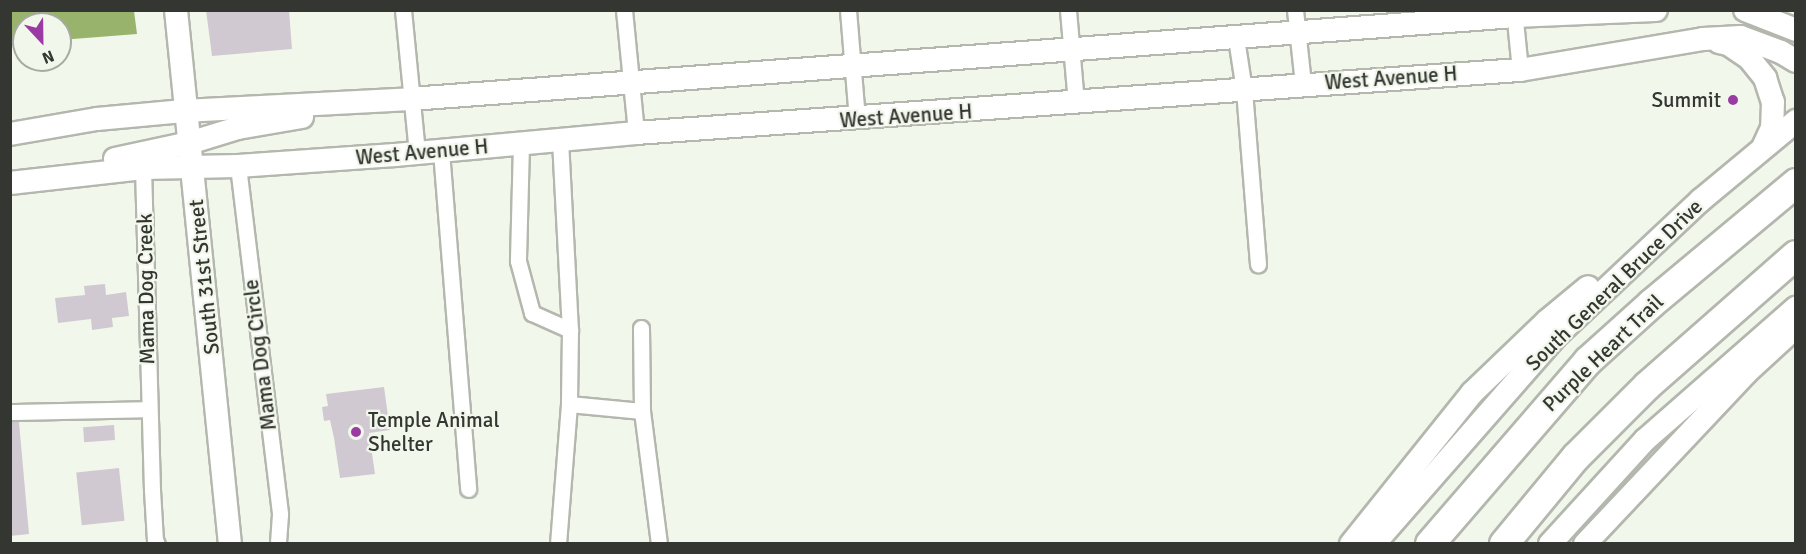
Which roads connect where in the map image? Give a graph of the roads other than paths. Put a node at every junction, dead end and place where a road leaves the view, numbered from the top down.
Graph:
1 (176, 10) edge
2 (403, 10) edge
3 (624, 10) edge
4 (848, 10) edge
5 (1068, 10) edge
6 (1295, 10) edge
7 (1656, 10) edge
8 (1745, 10) edge
9 (1514, 13) edge
10 (1796, 30) edge
11 (1297, 33) junction
12 (1236, 38) junction
13 (1703, 39) junction
14 (1072, 51) junction
15 (1796, 61) edge
16 (853, 66) junction
17 (1520, 70) junction
18 (630, 82) junction
19 (1303, 84) junction
20 (1244, 90) junction
21 (411, 99) junction
22 (318, 104) junction
23 (1076, 104) junction
24 (184, 111) junction
25 (857, 119) junction
26 (1796, 121) edge
27 (636, 133) junction
28 (10, 134) edge
29 (560, 141) junction
30 (189, 143) junction
31 (520, 144) junction
32 (1761, 150) junction
33 (441, 151) junction
34 (417, 154) junction
35 (237, 166) junction
36 (143, 168) junction
37 (192, 168) junction
38 (54, 178) junction
39 (10, 183) edge
40 (1796, 183) edge
41 (1701, 200) junction
42 (1796, 255) edge
43 (1258, 264) dead end
44 (1796, 308) edge
45 (1796, 327) edge
46 (641, 328) dead end
47 (570, 330) junction
48 (569, 404) junction
49 (149, 409) junction
50 (642, 411) junction
51 (10, 412) edge
52 (468, 489) dead end
53 (229, 532) edge
54 (157, 543) edge
55 (278, 543) edge
56 (558, 543) edge
57 (659, 543) edge
58 (1351, 543) edge
59 (1374, 543) edge
60 (1430, 543) edge
61 (1504, 543) edge
62 (1551, 543) edge
63 (1585, 543) edge

1 - 24 main road, South 31st Street
2 - 21 street
3 - 18 street
4 - 16 street
5 - 14 street
6 - 11 street
7 - 9 main road
8 - 10 main road
9 - 11 main road
9 - 17 street
11 - 12 main road
11 - 19 street
12 - 14 main road
12 - 20 street
13 - 15 main road, West Avenue H
13 - 17 main road, West Avenue H
13 - 32 main road
14 - 16 main road
14 - 23 street
16 - 18 main road
16 - 25 street
17 - 19 main road, West Avenue H
18 - 21 main road
18 - 27 street
19 - 20 main road, West Avenue H
20 - 23 main road, West Avenue H
20 - 43 street
21 - 22 main road
21 - 34 street
22 - 24 main road
22 - 30 main road
23 - 25 main road, West Avenue H
24 - 28 main road
24 - 30 main road, South 31st Street
25 - 27 main road, West Avenue H
26 - 32 main road, South General Bruce Drive
27 - 29 main road, West Avenue H
29 - 31 main road, West Avenue H
29 - 47 street
30 - 37 main road, South 31st Street
30 - 38 main road
31 - 33 main road, West Avenue H
31 - 47 street
32 - 41 main road, South General Bruce Drive
33 - 34 main road, West Avenue H
33 - 52 street
34 - 35 main road, West Avenue H
35 - 37 main road, West Avenue H
35 - 55 street, Mama Dog Circle
36 - 37 main road, West Avenue H
36 - 38 main road, West Avenue H
36 - 49 street, Mama Dog Creek
37 - 53 main road, South 31st Street
38 - 39 main road, West Avenue H
40 - 60 highway, Purple Heart Trail
41 - 58 main road
41 - 59 main road, South General Bruce Drive
42 - 61 highway
44 - 62 main road
45 - 63 main road
46 - 50 street
47 - 48 street
48 - 50 street
48 - 56 street
49 - 51 street
49 - 54 street
50 - 57 street

